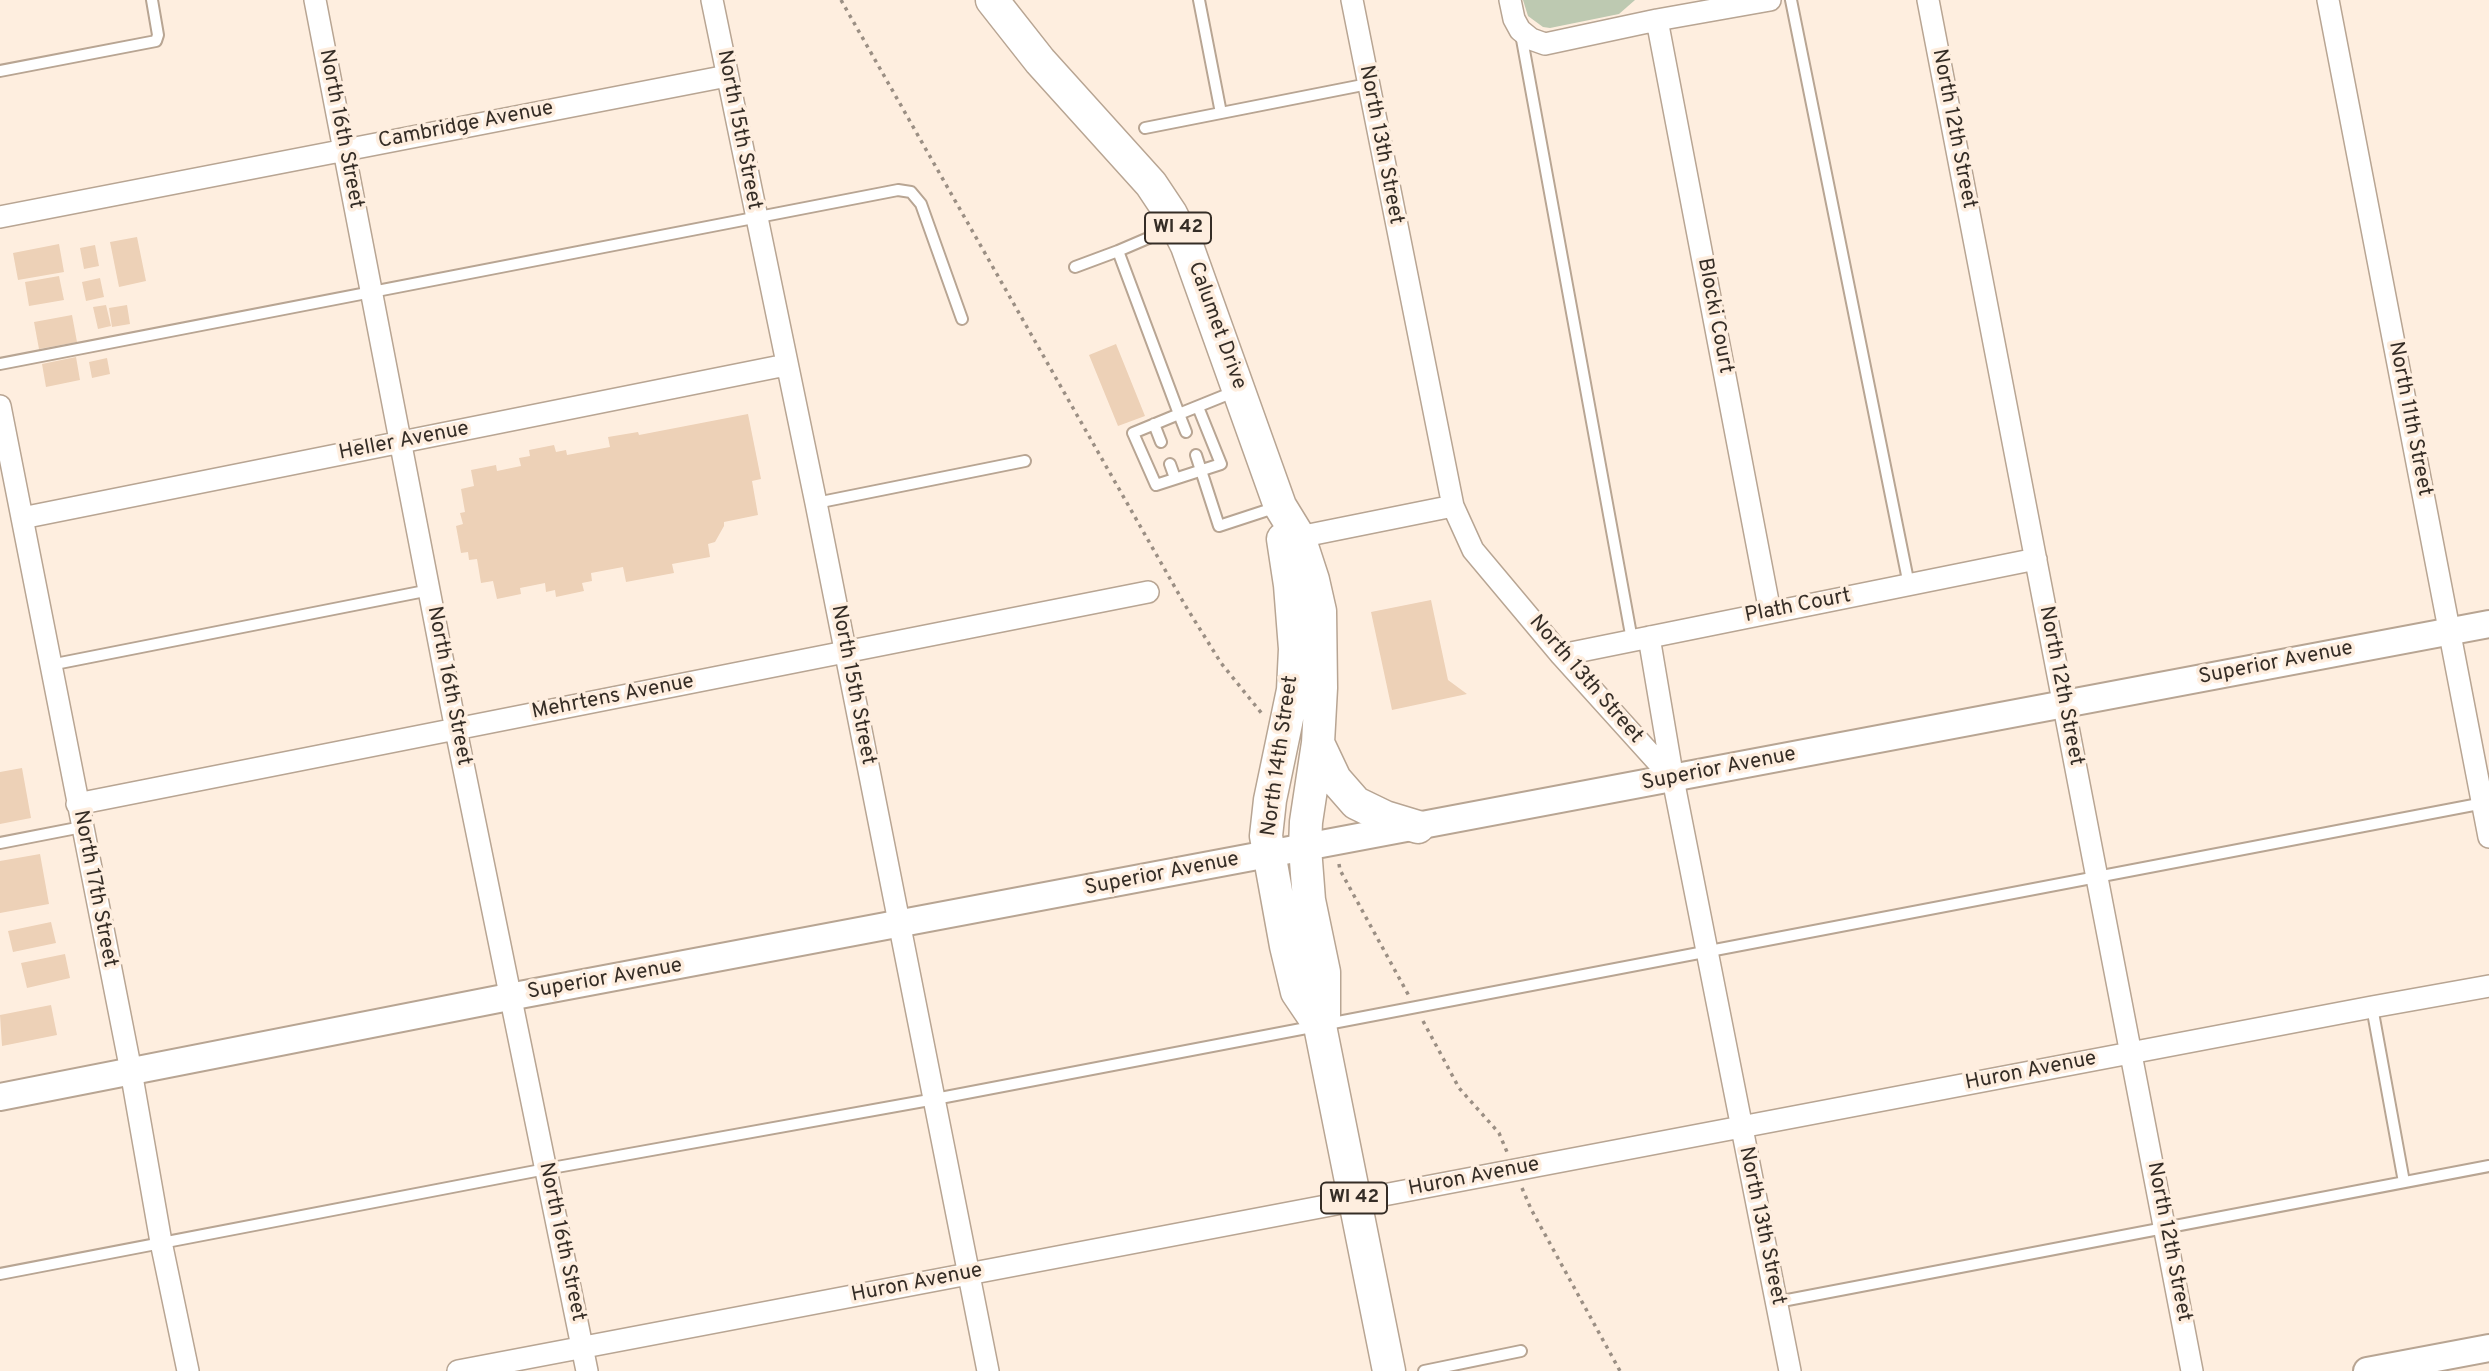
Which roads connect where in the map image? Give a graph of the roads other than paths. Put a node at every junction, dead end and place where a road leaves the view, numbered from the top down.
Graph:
1 (152, 0) edge
2 (316, 0) edge
3 (712, 0) edge
4 (992, 0) edge
5 (1199, 0) edge
6 (1352, 0) edge
7 (1510, 0) edge
8 (1770, 0) edge
9 (1791, 0) edge
10 (1928, 0) edge
11 (2328, 0) edge
12 (1657, 20) junction
13 (1520, 30) junction
14 (0, 71) edge
15 (727, 76) junction
16 (1368, 84) junction
17 (1221, 113) junction
18 (1145, 128) dead end
19 (344, 149) junction
20 (0, 217) edge
21 (755, 218) junction
22 (1177, 226) junction
23 (1118, 251) junction
24 (1075, 267) dead end
25 (371, 290) junction
26 (962, 319) dead end
27 (0, 364) edge
28 (786, 365) junction
29 (1238, 390) junction
30 (0, 406) edge
31 (1198, 407) junction
32 (1179, 414) junction
33 (1154, 424) junction
34 (1186, 432) dead end
35 (1161, 442) dead end
36 (402, 443) junction
37 (1196, 455) dead end
38 (1025, 461) dead end
39 (1170, 464) dead end
40 (1202, 470) junction
41 (1175, 478) junction
42 (816, 503) junction
43 (1280, 506) junction
44 (1453, 506) junction
45 (22, 517) junction
46 (1299, 537) junction
47 (2036, 559) junction
48 (1909, 585) junction
49 (430, 590) junction
50 (1148, 592) dead end
51 (1770, 612) junction
52 (2489, 624) edge
53 (2450, 631) junction
54 (1641, 638) junction
55 (845, 652) junction
56 (1561, 655) junction
57 (50, 665) junction
58 (2064, 705) junction
59 (456, 730) junction
60 (1318, 743) junction
61 (1673, 779) junction
62 (77, 803) junction
63 (2486, 803) edge
64 (82, 827) junction
65 (1418, 827) junction
66 (2489, 837) edge
67 (0, 843) edge
68 (1319, 845) junction
69 (1269, 855) junction
70 (2096, 876) junction
71 (901, 925) junction
72 (1706, 951) junction
73 (2489, 986) edge
74 (509, 998) junction
75 (2372, 1007) junction
76 (1320, 1026) junction
77 (2132, 1052) junction
78 (131, 1071) junction
79 (0, 1097) edge
80 (935, 1100) junction
81 (1740, 1127) junction
82 (2489, 1166) edge
83 (546, 1169) junction
84 (2404, 1182) junction
85 (1354, 1200) junction
86 (2165, 1228) junction
87 (161, 1242) junction
88 (0, 1273) edge
89 (969, 1274) junction
90 (1777, 1302) junction
91 (583, 1347) junction
92 (2489, 1348) edge
93 (1521, 1351) dead end
94 (188, 1371) edge
95 (458, 1371) edge
96 (587, 1371) edge
97 (988, 1371) edge
98 (1389, 1371) edge
99 (1424, 1371) edge
100 (1790, 1371) edge
101 (2192, 1371) edge
102 (2367, 1371) edge

1 - 14 lane
2 - 19 street, North 16th Street
3 - 15 street, North 15th Street
4 - 22 main road, Calumet Drive / WI 42
5 - 17 lane
6 - 16 street, North 13th Street
7 - 13 street
8 - 12 street
9 - 48 lane
10 - 47 street, North 12th Street
11 - 53 street, North 11th Street
12 - 13 street
12 - 51 street, Blocki Court
13 - 54 lane
15 - 19 street, Cambridge Avenue
15 - 21 street, North 15th Street
16 - 17 lane
16 - 44 street, North 13th Street
17 - 18 lane
19 - 20 street, Cambridge Avenue
19 - 25 street, North 16th Street
21 - 25 lane
21 - 26 lane
21 - 28 street, North 15th Street
22 - 23 lane
22 - 29 main road, Calumet Drive / WI 42
23 - 24 lane
23 - 32 lane
25 - 27 lane
25 - 36 street, North 16th Street
28 - 36 street, Heller Avenue
28 - 42 street, North 15th Street
29 - 31 lane
29 - 43 main road, Calumet Drive / WI 42
30 - 45 street, North 17th Street
31 - 32 lane
31 - 40 lane
32 - 33 lane
32 - 34 lane
33 - 35 lane
33 - 41 lane
36 - 45 street, Heller Avenue
36 - 49 street, North 16th Street
37 - 40 lane
38 - 42 lane
39 - 41 lane
40 - 41 lane
40 - 43 lane
42 - 55 street, North 15th Street
43 - 46 main road, North 14th Street / WI 42
43 - 69 main road, North 14th Street / WI 42
44 - 46 street
44 - 56 street, North 13th Street
45 - 57 street, North 17th Street
46 - 60 main road, North 14th Street / WI 42
47 - 48 street, Plath Court
47 - 58 street, North 12th Street
48 - 51 street, Plath Court
49 - 57 lane
49 - 59 street, North 16th Street
50 - 55 street, Mehrtens Avenue
51 - 54 street, Plath Court
52 - 53 street, Superior Avenue
53 - 58 street, Superior Avenue
53 - 63 street, North 11th Street
54 - 56 street, Plath Court
54 - 61 street
55 - 59 street, Mehrtens Avenue
55 - 71 street, North 15th Street
56 - 61 street, North 13th Street
57 - 62 street, North 17th Street
58 - 61 street, Superior Avenue
58 - 70 street, North 12th Street
59 - 62 street, Mehrtens Avenue
59 - 74 street, North 16th Street
60 - 65 main road
60 - 68 main road, North 14th Street / WI 42
61 - 65 street, Superior Avenue
61 - 72 street, North 13th Street
62 - 64 street, North 17th Street
63 - 66 street, North 11th Street
63 - 70 lane
64 - 67 lane
64 - 78 street, North 17th Street
65 - 68 street, Superior Avenue
68 - 69 street, Superior Avenue
68 - 76 main road, North 14th Street / WI 42
69 - 71 street, Superior Avenue
69 - 76 main road, North 14th Street / WI 42
70 - 72 lane
70 - 77 street, North 12th Street
71 - 74 street, Superior Avenue
71 - 80 street, North 15th Street
72 - 76 lane
72 - 81 street, North 13th Street
73 - 75 street, Huron Avenue
74 - 78 street, Superior Avenue
74 - 83 street, North 16th Street
75 - 77 street, Huron Avenue
75 - 84 lane
76 - 80 lane
76 - 85 main road, North 14th Street / WI 42
77 - 81 street, Huron Avenue
77 - 86 street, North 12th Street
78 - 79 street, Superior Avenue
78 - 87 street, North 17th Street
80 - 83 lane
80 - 89 street, North 15th Street
81 - 85 street, Huron Avenue
81 - 90 street, North 13th Street
82 - 84 lane
83 - 87 lane
83 - 91 street, North 16th Street
84 - 86 lane
85 - 89 street, Huron Avenue
85 - 98 main road, North 14th Street / WI 42
86 - 90 lane
86 - 101 street, North 12th Street
87 - 88 lane
87 - 94 street, North 17th Street
89 - 91 street, Huron Avenue
89 - 97 street, North 15th Street
90 - 100 street, North 13th Street
91 - 95 street, Huron Avenue
91 - 96 street, North 16th Street
92 - 102 street
93 - 99 lane

